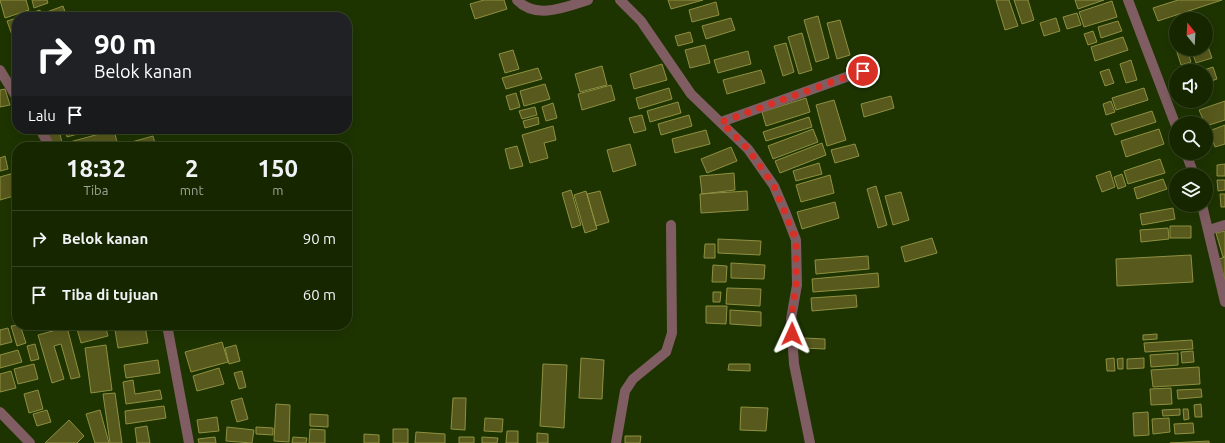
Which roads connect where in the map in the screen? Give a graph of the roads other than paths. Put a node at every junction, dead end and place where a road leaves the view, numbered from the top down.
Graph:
1 (517, 0) edge
2 (588, 0) edge
3 (620, 0) edge
4 (1128, 0) edge
5 (0, 70) edge
6 (863, 71) dead end
7 (12, 90) edge
8 (1172, 116) edge
9 (721, 122) junction
10 (1204, 212) edge
11 (1225, 225) edge
12 (671, 226) dead end
13 (1209, 230) junction
14 (1225, 302) edge
15 (168, 330) edge
16 (0, 412) edge
17 (30, 443) edge
18 (189, 443) edge
19 (616, 443) edge
20 (810, 443) edge

1 - 2 street
3 - 9 street
4 - 8 street
5 - 7 street
6 - 9 street
9 - 20 street
10 - 13 street
11 - 13 street
12 - 19 street
13 - 14 street
15 - 18 street
16 - 17 street

